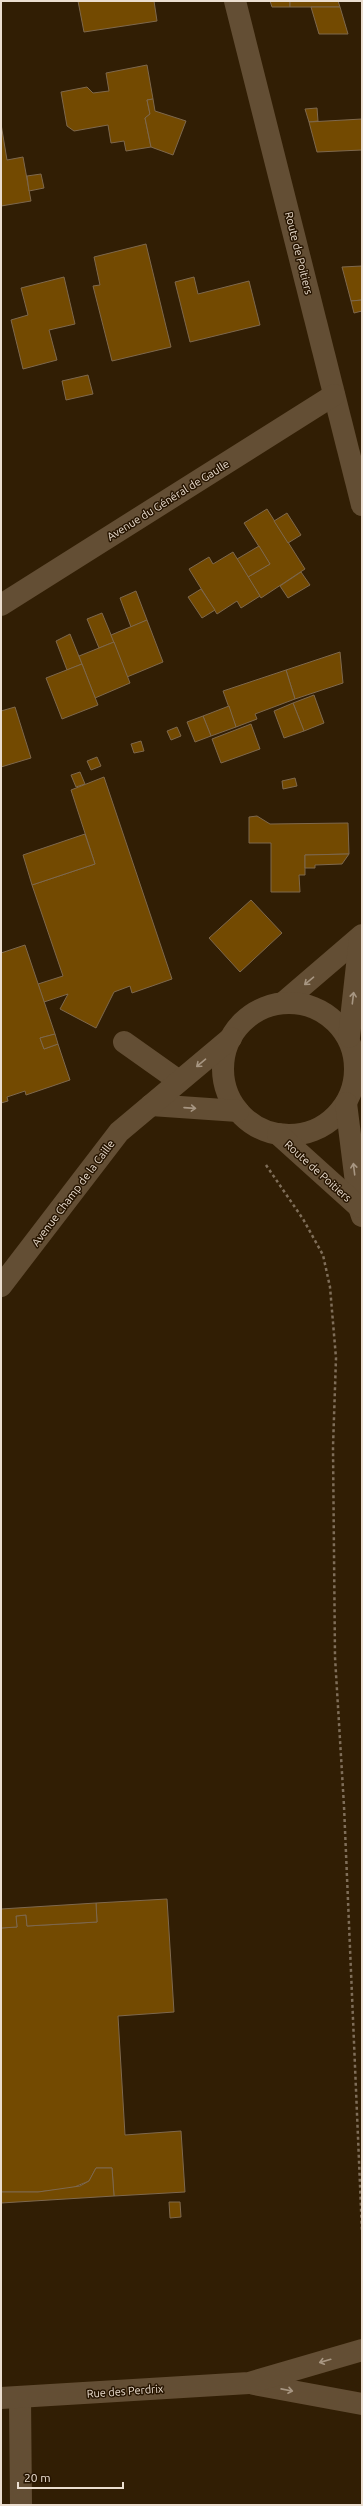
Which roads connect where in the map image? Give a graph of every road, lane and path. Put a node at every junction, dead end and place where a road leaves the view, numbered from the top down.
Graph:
1 (235, 1) edge
2 (334, 395) junction
3 (362, 505) edge
4 (1, 605) edge
5 (361, 937) edge
6 (284, 1002) junction
7 (349, 1037) junction
8 (231, 1038) junction
9 (124, 1042) dead end
10 (179, 1081) junction
11 (346, 1103) junction
12 (151, 1105) junction
13 (238, 1111) junction
14 (278, 1134) junction
15 (264, 1162) dead end
16 (360, 1212) edge
17 (1, 1286) edge
18 (362, 2232) edge
19 (362, 2350) edge
20 (249, 2383) junction
21 (11, 2398) edge
22 (362, 2404) edge
23 (20, 2505) edge

1 - 2 street, Route de Poitiers
2 - 3 street, Route de Poitiers
2 - 4 street, Avenue du Général de Gaulle
5 -> 6 street
7 -> 5 street
6 - 7 street
6 - 8 street
7 - 11 street
8 -> 10 street, Avenue Champ de la Caille
8 - 13 street
9 - 10 street
10 - 12 street, Avenue Champ de la Caille
11 - 14 street
16 -> 11 street, Route de Poitiers
12 -> 13 street
12 - 17 street, Avenue Champ de la Caille
13 - 14 street
14 - 16 street, Route de Poitiers
15 - 18 path
19 -> 20 street, Rue des Perdrix
20 - 21 street, Rue des Perdrix
20 -> 22 street, Rue des Perdrix
21 - 23 street

